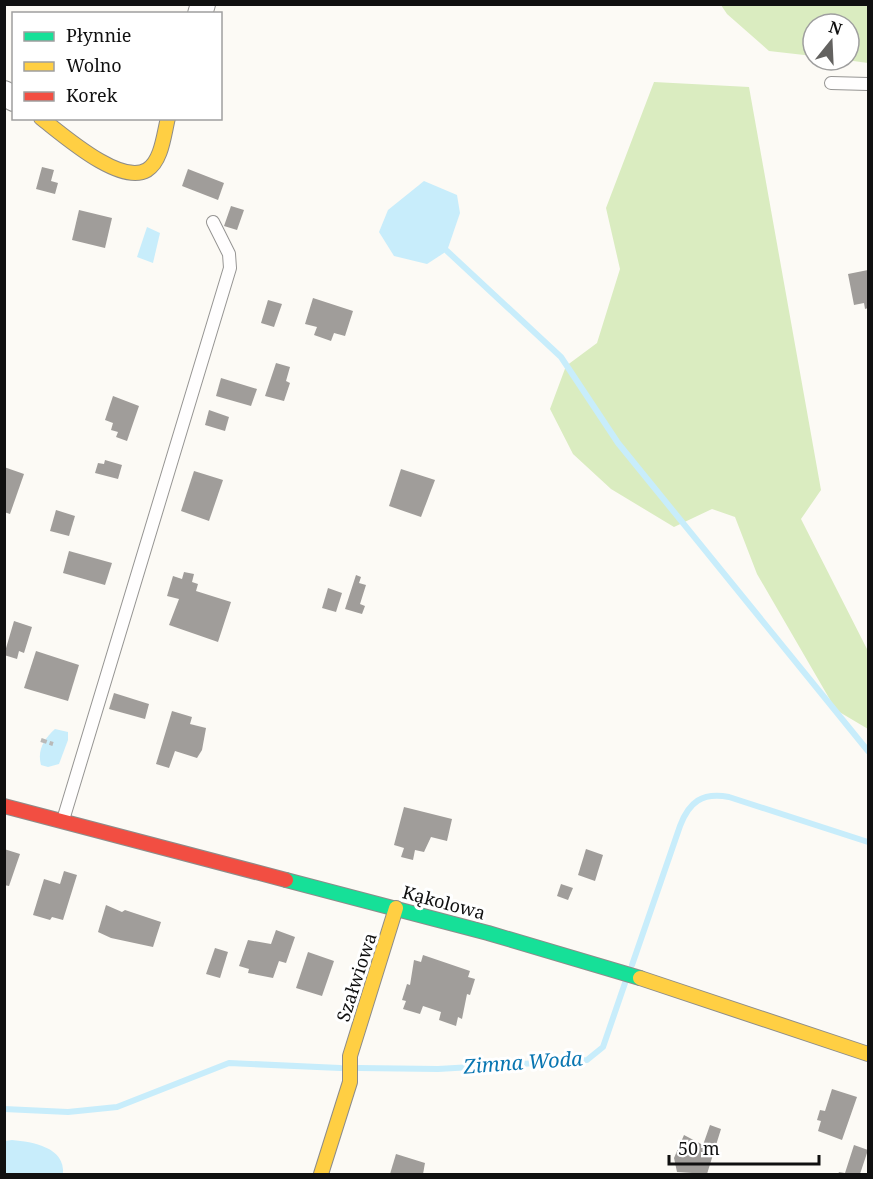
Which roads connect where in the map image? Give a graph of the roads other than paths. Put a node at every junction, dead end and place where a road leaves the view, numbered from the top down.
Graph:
1 (831, 83) dead end
2 (868, 84) edge
3 (44, 120) edge
4 (167, 120) edge
5 (213, 222) dead end
6 (4, 806) edge
7 (63, 821) junction
8 (396, 908) junction
9 (868, 1054) edge
10 (321, 1174) edge

1 - 2 lane
3 - 4 street
5 - 7 lane
6 - 7 street, Kąkolowa
7 - 8 street, Kąkolowa
8 - 9 street, Kąkolowa
8 - 10 street, Szałwiowa

